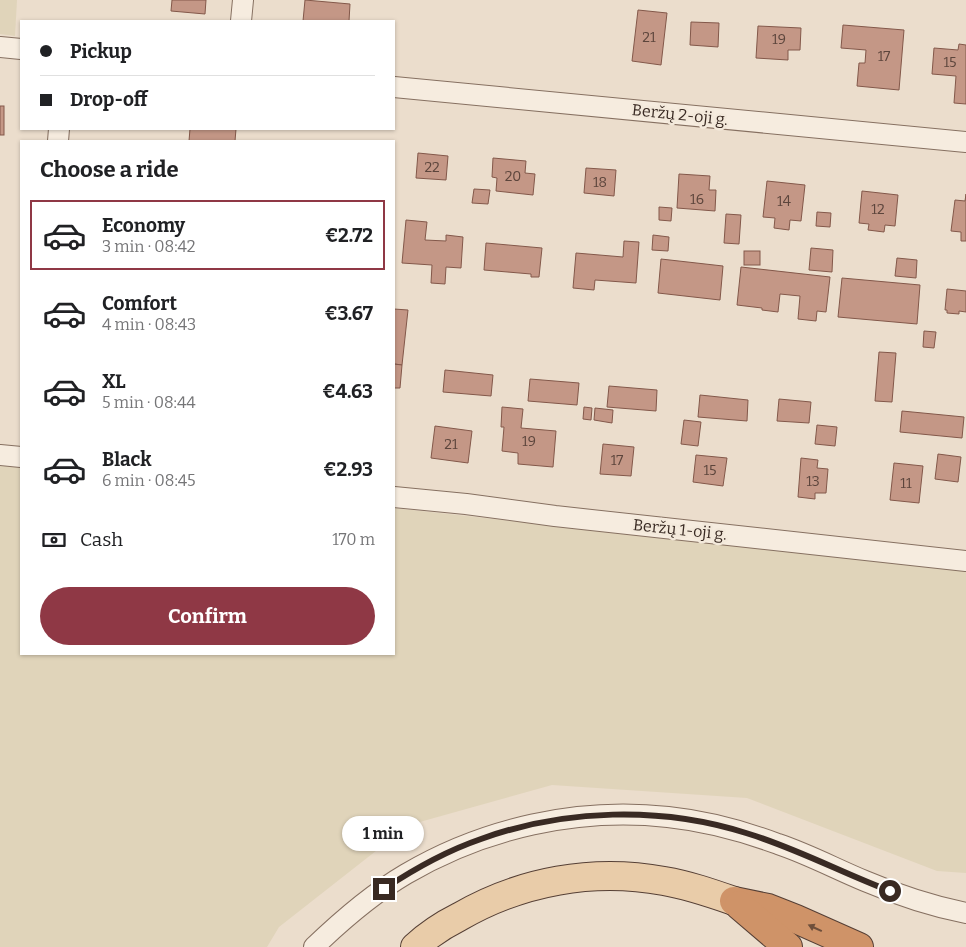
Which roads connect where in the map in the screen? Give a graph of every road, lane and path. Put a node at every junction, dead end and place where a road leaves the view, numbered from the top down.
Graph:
1 (242, 0) edge
2 (241, 20) edge
3 (0, 47) edge
4 (20, 49) edge
5 (395, 87) edge
6 (966, 142) edge
7 (0, 455) edge
8 (20, 457) edge
9 (395, 497) edge
10 (966, 561) edge
11 (734, 901) junction
12 (966, 913) edge
13 (314, 947) edge
14 (415, 947) edge
15 (788, 947) edge
16 (859, 947) edge

1 - 2 street
3 - 4 street
5 - 6 street, Beržų 2-oji g.
7 - 8 street
9 - 10 street, Beržų 1-oji g.
11 - 14 main road
11 - 15 highway
16 -> 11 highway
12 - 13 street

